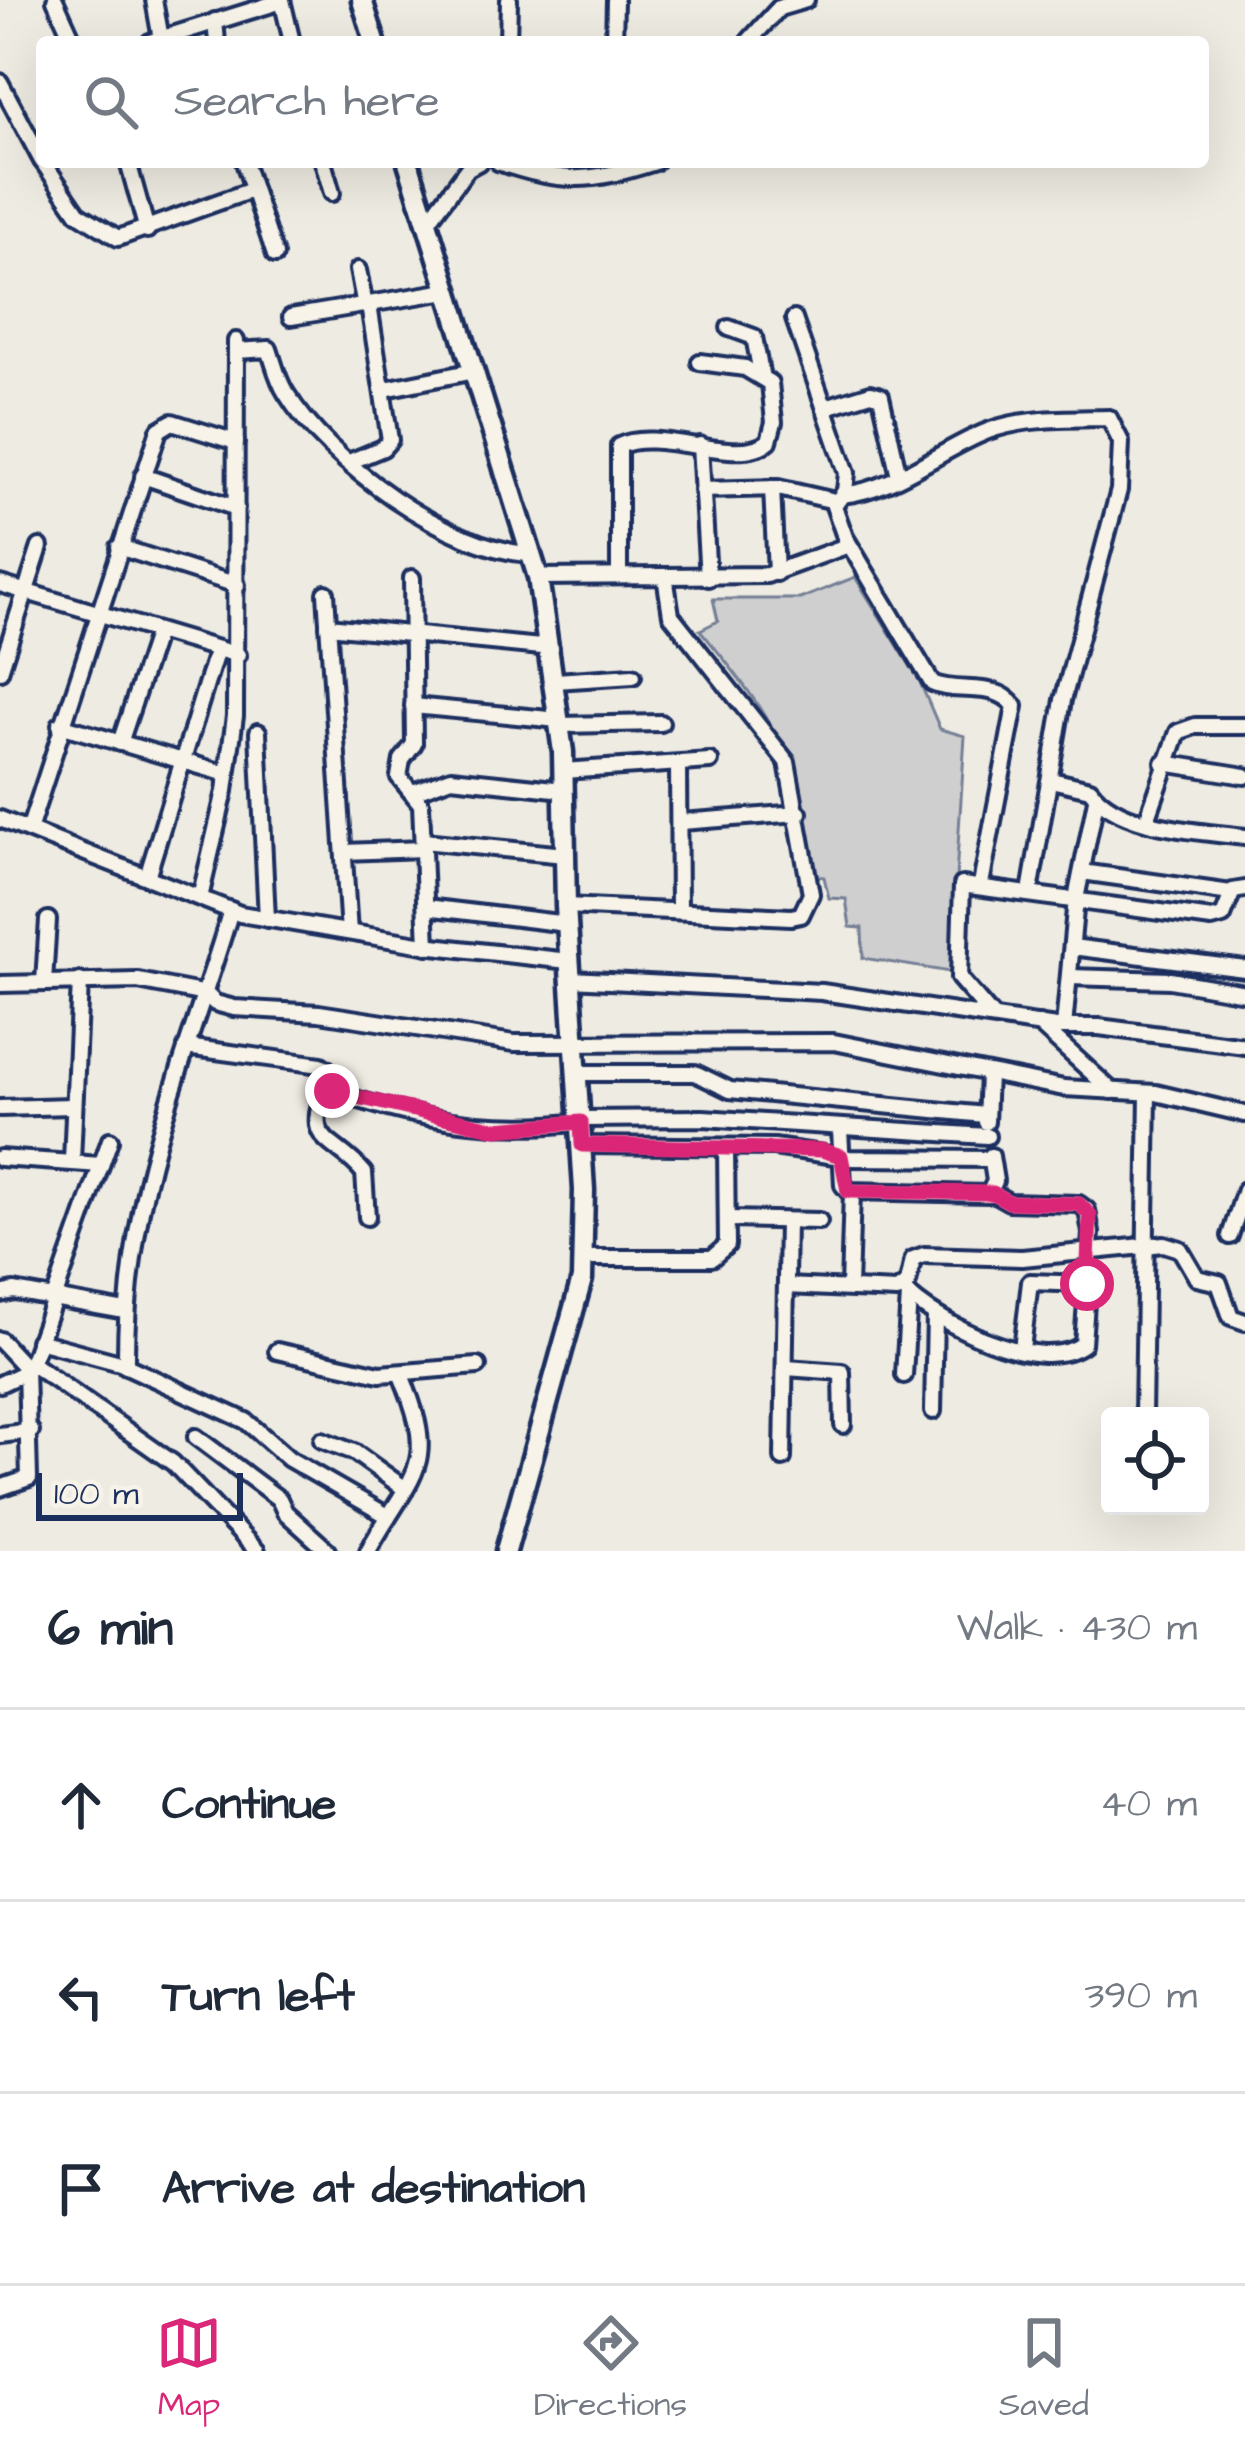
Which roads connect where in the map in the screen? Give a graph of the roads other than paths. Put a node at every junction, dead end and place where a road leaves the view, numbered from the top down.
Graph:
1 (55, 0) edge
2 (154, 0) edge
3 (282, 0) edge
4 (362, 0) edge
5 (509, 0) edge
6 (615, 0) edge
7 (806, 0) edge
8 (215, 21) junction
9 (71, 36) edge
10 (155, 36) edge
11 (168, 36) edge
12 (216, 36) edge
13 (291, 36) edge
14 (373, 36) edge
15 (508, 36) edge
16 (614, 36) edge
17 (753, 36) edge
18 (0, 82) edge
19 (36, 150) edge
20 (47, 168) edge
21 (130, 168) edge
22 (246, 168) edge
23 (325, 168) edge
24 (411, 168) edge
25 (468, 168) edge
26 (517, 168) edge
27 (609, 169) edge
28 (252, 190) junction
29 (332, 193) dead end
30 (426, 224) junction
31 (147, 230) junction
32 (275, 255) dead end
33 (358, 270) dead end
34 (447, 291) junction
35 (367, 306) junction
36 (291, 316) dead end
37 (794, 319) dead end
38 (729, 328) dead end
39 (700, 362) dead end
40 (474, 371) junction
41 (761, 374) junction
42 (385, 389) junction
43 (826, 407) junction
44 (236, 442) junction
45 (700, 446) junction
46 (349, 462) junction
47 (143, 476) junction
48 (899, 476) junction
49 (772, 488) junction
50 (702, 490) junction
51 (838, 498) junction
52 (236, 508) junction
53 (849, 545) junction
54 (119, 547) junction
55 (40, 548) dead end
56 (532, 554) junction
57 (776, 572) junction
58 (619, 576) junction
59 (665, 576) junction
60 (538, 577) junction
61 (412, 578) dead end
62 (708, 578) junction
63 (0, 584) edge
64 (237, 585) junction
65 (25, 593) junction
66 (326, 593) dead end
67 (96, 614) junction
68 (328, 626) junction
69 (158, 632) junction
70 (412, 632) junction
71 (217, 649) junction
72 (551, 649) junction
73 (238, 655) junction
74 (0, 671) edge
75 (633, 676) dead end
76 (555, 681) junction
77 (413, 706) junction
78 (560, 722) junction
79 (661, 723) dead end
80 (60, 725) junction
81 (1245, 726) edge
82 (258, 732) dead end
83 (120, 743) junction
84 (710, 761) dead end
85 (180, 762) junction
86 (1164, 763) junction
87 (678, 765) junction
88 (227, 774) junction
89 (1245, 776) edge
90 (1051, 780) junction
91 (564, 781) junction
92 (413, 792) junction
93 (1096, 800) junction
94 (799, 813) junction
95 (3, 820) edge
96 (1147, 820) junction
97 (681, 823) junction
98 (29, 830) junction
99 (1245, 837) edge
100 (0, 840) edge
101 (423, 845) junction
102 (344, 852) junction
103 (565, 855) junction
104 (1082, 872) junction
105 (147, 877) junction
106 (981, 884) junction
107 (1238, 891) edge
108 (1030, 892) junction
109 (200, 898) junction
110 (1076, 899) junction
111 (426, 907) junction
112 (231, 910) junction
113 (679, 911) junction
114 (566, 915) junction
115 (267, 919) junction
116 (48, 920) dead end
117 (349, 932) junction
118 (427, 946) junction
119 (1072, 947) junction
120 (1245, 969) edge
121 (570, 970) junction
122 (1069, 977) junction
123 (80, 981) junction
124 (44, 982) junction
125 (0, 984) edge
126 (1245, 993) edge
127 (206, 994) junction
128 (992, 1016) junction
129 (1039, 1024) junction
130 (1064, 1027) junction
131 (575, 1041) junction
132 (1245, 1046) edge
133 (186, 1047) junction
134 (578, 1073) junction
135 (988, 1074) junction
136 (327, 1084) junction
137 (1112, 1091) junction
138 (1148, 1093) junction
139 (72, 1106) junction
140 (0, 1108) edge
141 (1245, 1114) edge
142 (986, 1115) junction
143 (581, 1121) junction
144 (839, 1130) junction
145 (986, 1136) junction
146 (110, 1139) dead end
147 (582, 1145) junction
148 (726, 1147) junction
149 (841, 1156) junction
150 (0, 1159) edge
151 (991, 1159) junction
152 (72, 1161) junction
153 (100, 1165) junction
154 (1245, 1190) edge
155 (852, 1191) junction
156 (993, 1193) junction
157 (367, 1217) dead end
158 (727, 1219) junction
159 (787, 1220) junction
160 (819, 1221) dead end
161 (1230, 1236) dead end
162 (1147, 1243) junction
163 (1090, 1251) junction
164 (583, 1258) junction
165 (1087, 1284) junction
166 (786, 1286) junction
167 (849, 1288) junction
168 (906, 1292) junction
169 (0, 1294) edge
170 (52, 1298) junction
171 (125, 1311) junction
172 (935, 1315) junction
173 (1245, 1322) edge
174 (0, 1340) edge
175 (38, 1341) junction
176 (1022, 1349) junction
177 (277, 1351) dead end
178 (28, 1366) junction
179 (126, 1366) junction
180 (478, 1366) dead end
181 (786, 1368) junction
182 (401, 1375) junction
183 (904, 1375) dead end
184 (0, 1384) edge
185 (1143, 1407) edge
186 (933, 1412) dead end
187 (844, 1425) dead end
188 (31, 1431) junction
189 (0, 1436) edge
190 (196, 1437) dead end
191 (322, 1440) dead end
192 (783, 1458) dead end
193 (0, 1488) edge
194 (404, 1488) junction
195 (388, 1516) junction
196 (257, 1551) edge
197 (328, 1551) edge
198 (368, 1551) edge
199 (506, 1551) edge

1 - 9 street
2 - 10 street
3 - 8 street
3 - 13 street
4 - 14 main road
5 - 15 street
6 - 16 street
7 - 17 street
8 - 11 street
8 - 12 street
18 - 19 street
20 - 31 street
21 - 31 street
22 - 28 street
23 - 29 street
24 - 30 main road
25 - 30 street
26 - 27 street
28 - 31 street
28 - 32 street
30 - 34 main road
33 - 35 street
34 - 35 street
34 - 40 main road
35 - 36 street
35 - 42 street
37 - 43 street
38 - 41 street
39 - 41 street
40 - 42 street
40 - 56 main road
41 - 45 street
42 - 46 street
43 - 48 street
43 - 51 street
44 - 46 street
44 - 47 street
44 - 52 street
45 - 50 street
45 - 58 street
46 - 56 street
47 - 52 street
47 - 54 street
48 - 51 street
48 - 90 street
49 - 50 street
49 - 51 street
49 - 57 street
50 - 62 street
51 - 53 street
52 - 64 street
53 - 57 street
53 - 106 street
54 - 64 street
54 - 67 street
55 - 65 street
56 - 60 main road
57 - 62 street
58 - 59 street
58 - 60 street
59 - 62 street
59 - 94 street
60 - 72 main road
61 - 70 street
63 - 65 street
64 - 73 street
65 - 67 street
65 - 74 street
66 - 68 street
67 - 69 street
67 - 80 street
68 - 70 street
68 - 102 street
69 - 71 street
69 - 83 street
70 - 72 street
70 - 77 street
71 - 73 street
71 - 85 street
72 - 76 main road
73 - 88 street
75 - 76 street
76 - 78 main road
77 - 78 street
77 - 92 street
78 - 79 street
78 - 91 main road
80 - 83 street
80 - 98 street
81 - 86 street
82 - 115 street
83 - 85 street
84 - 87 street
85 - 88 street
85 - 105 street
86 - 89 street
86 - 96 street
87 - 91 street
87 - 97 street
88 - 109 street
90 - 93 street
90 - 108 street
91 - 92 street
91 - 103 main road
92 - 101 street
93 - 96 street
93 - 104 street
94 - 97 street
94 - 113 street
95 - 98 street
95 - 100 street
96 - 99 street
97 - 113 street
98 - 105 street
101 - 102 street
101 - 103 street
101 - 111 street
102 - 117 street
103 - 114 main road
104 - 107 street
104 - 110 street
105 - 109 street
106 - 108 street
106 - 128 street
107 - 110 street
108 - 110 street
109 - 112 street
110 - 119 street
111 - 114 street
111 - 118 street
112 - 115 street
112 - 127 street
113 - 114 street
114 - 121 main road
115 - 117 street
116 - 124 street
117 - 118 street
118 - 121 street
119 - 120 street
119 - 122 street
121 - 128 street
121 - 131 main road
122 - 126 street
122 - 130 street
123 - 124 street
123 - 127 street
123 - 139 street
124 - 125 street
127 - 131 street
127 - 133 street
128 - 129 street
129 - 130 street
129 - 137 street
130 - 132 street
131 - 134 main road
131 - 135 street
133 - 136 street
133 - 171 street
134 - 142 street
134 - 143 main road
135 - 137 street
135 - 142 street
136 - 143 street
136 - 157 street
137 - 138 street
138 - 141 street
138 - 162 street
139 - 140 street
139 - 152 street
142 - 145 street
143 - 144 street
143 - 147 main road
144 - 145 street
144 - 149 street
145 - 151 street
146 - 153 street
147 - 148 street
147 - 164 main road
148 - 149 street
148 - 158 street
149 - 151 street
149 - 155 street
150 - 152 street
151 - 156 street
152 - 153 street
153 - 170 street
154 - 161 street
155 - 156 street
155 - 167 street
156 - 163 street
158 - 159 street
158 - 164 street
159 - 160 street
159 - 166 street
162 - 163 street
162 - 173 street
162 - 185 street
163 - 165 street
163 - 168 street
164 - 199 main road
165 - 176 street
165 - 176 street
166 - 167 street
166 - 181 street
167 - 168 street
168 - 172 street
168 - 183 street
169 - 170 street
170 - 171 street
170 - 175 street
171 - 179 street
172 - 176 street
172 - 186 street
174 - 178 street
175 - 178 street
175 - 179 street
177 - 182 street
178 - 184 street
178 - 188 street
178 - 196 street
179 - 195 street
180 - 182 street
181 - 187 street
181 - 192 street
182 - 194 street
188 - 189 street
188 - 193 street
190 - 197 street
191 - 194 street
194 - 195 street
195 - 198 street

